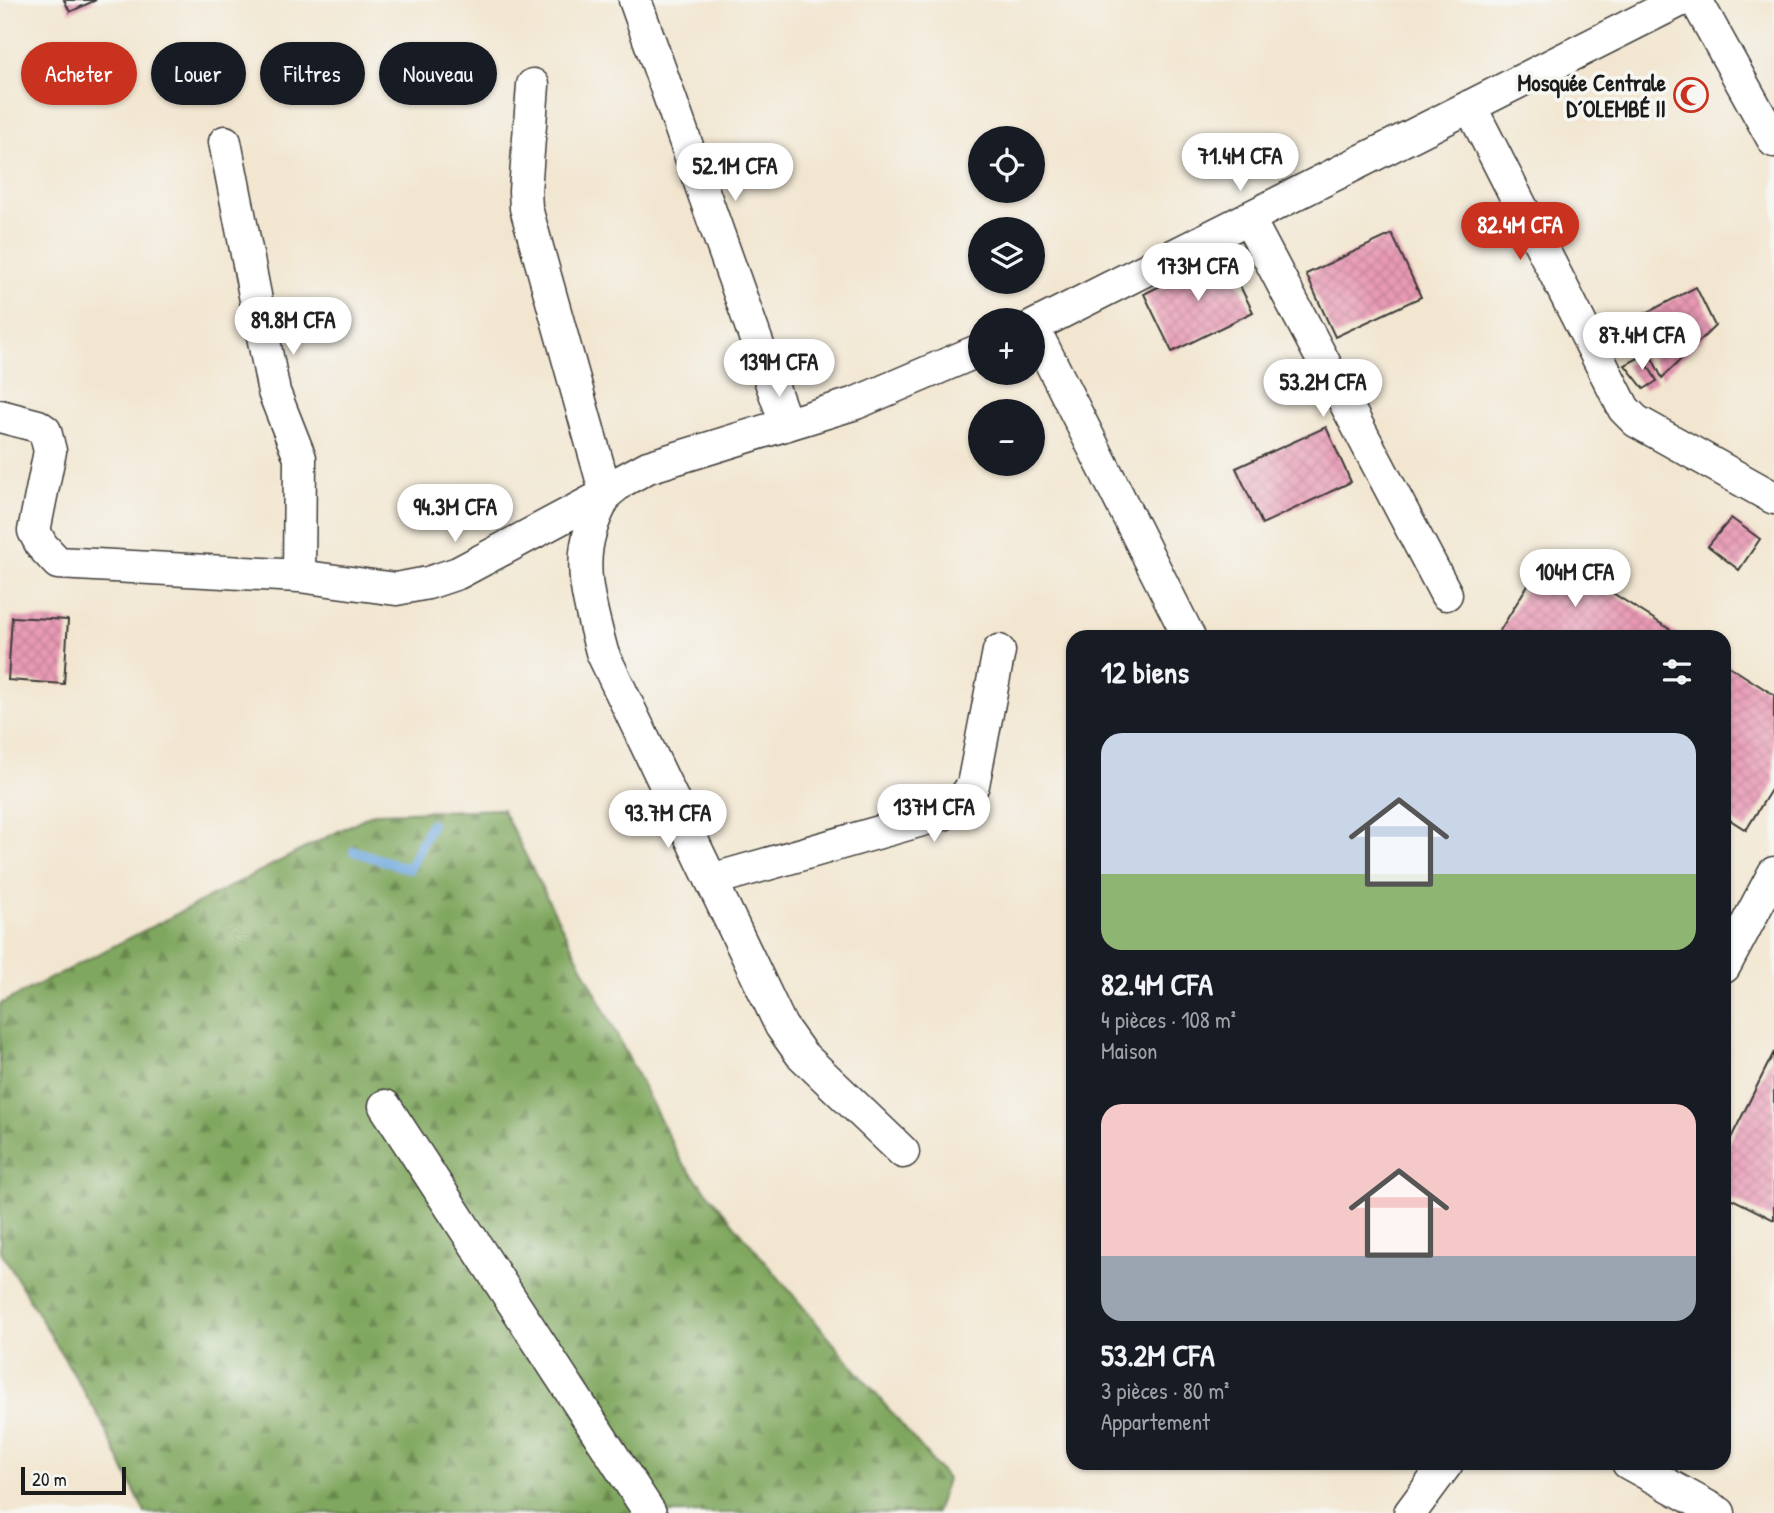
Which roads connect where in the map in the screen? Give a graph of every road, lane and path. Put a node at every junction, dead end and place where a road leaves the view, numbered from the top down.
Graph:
1 (635, 0) edge
2 (1681, 0) edge
3 (1696, 0) edge
4 (533, 85) dead end
5 (1470, 106) junction
6 (1774, 141) edge
7 (225, 142) dead end
8 (1248, 218) junction
9 (968, 355) edge
10 (0, 416) edge
11 (786, 424) junction
12 (606, 494) junction
13 (1774, 498) edge
14 (299, 576) junction
15 (1446, 594) dead end
16 (1185, 630) edge
17 (999, 651) dead end
18 (1774, 873) edge
19 (711, 880) junction
20 (1731, 954) edge
21 (385, 1106) dead end
22 (903, 1152) dead end
23 (1442, 1470) edge
24 (1641, 1470) edge
25 (650, 1513) edge
26 (1410, 1513) edge
27 (1719, 1513) edge

1 - 11 street
2 - 5 street
3 - 6 street
4 - 12 street
5 - 8 street
5 - 13 street
7 - 14 street
8 - 15 street
8 - 16 street
9 - 11 street
10 - 14 street
11 - 12 street
12 - 14 street
12 - 19 street
17 - 19 street
18 - 20 street
19 - 22 street
21 - 25 street
23 - 26 street
24 - 27 street

